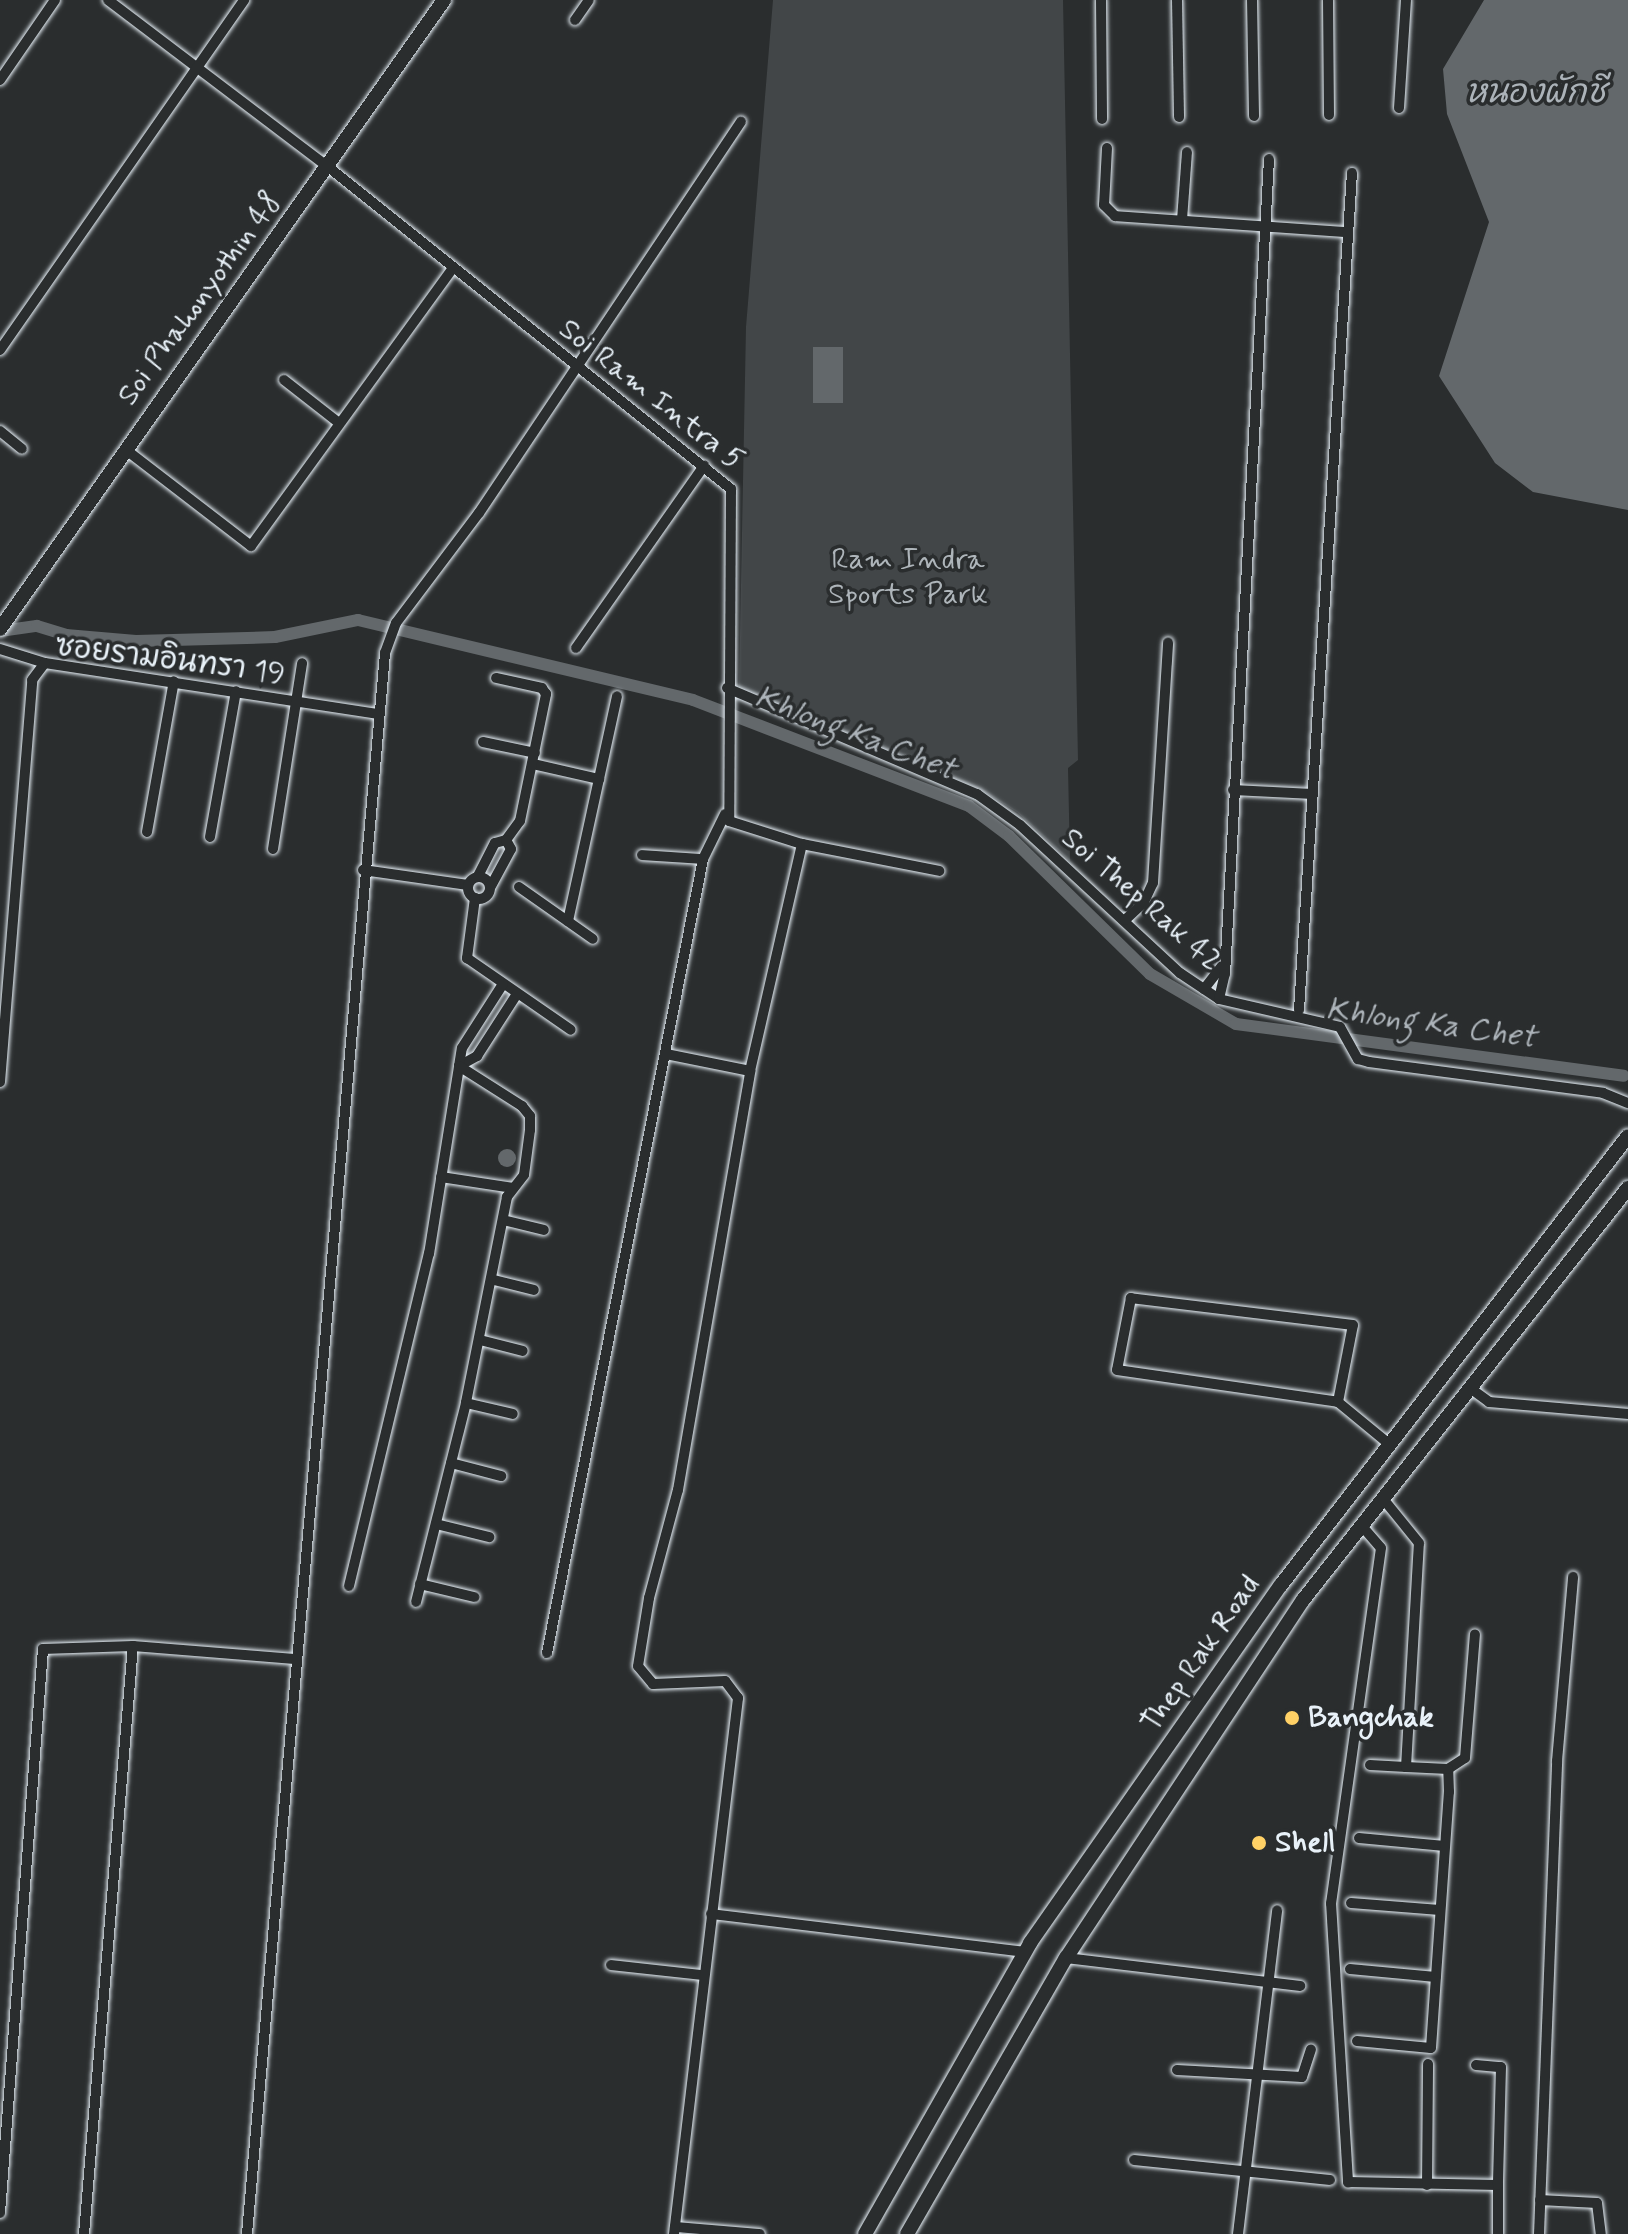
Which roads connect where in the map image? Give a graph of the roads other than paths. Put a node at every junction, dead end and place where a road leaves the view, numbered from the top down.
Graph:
1 (55, 0) edge
2 (108, 0) edge
3 (244, 0) edge
4 (444, 0) edge
5 (589, 0) edge
6 (1101, 0) edge
7 (1177, 0) edge
8 (1252, 0) edge
9 (1328, 0) edge
10 (1406, 0) edge
11 (575, 20) dead end
12 (197, 66) junction
13 (0, 80) edge
14 (1399, 108) dead end
15 (1329, 115) dead end
16 (1254, 116) dead end
17 (1179, 117) dead end
18 (1102, 119) dead end
19 (741, 121) dead end
20 (1107, 148) dead end
21 (1187, 152) dead end
22 (1269, 159) dead end
23 (327, 166) junction
24 (1352, 173) dead end
25 (1182, 220) junction
26 (1263, 226) junction
27 (1346, 232) junction
28 (453, 268) junction
29 (0, 350) edge
30 (577, 366) junction
31 (284, 380) dead end
32 (339, 423) junction
33 (0, 431) edge
34 (22, 449) dead end
35 (125, 449) junction
36 (704, 466) junction
37 (0, 628) edge
38 (1168, 642) dead end
39 (576, 648) dead end
40 (0, 649) edge
41 (45, 663) junction
42 (302, 663) dead end
43 (496, 678) dead end
44 (174, 681) junction
45 (727, 688) junction
46 (236, 691) junction
47 (617, 696) dead end
48 (295, 701) junction
49 (377, 714) junction
50 (483, 742) dead end
51 (534, 758) junction
52 (599, 779) junction
53 (1233, 790) junction
54 (1313, 794) junction
55 (725, 814) junction
56 (147, 832) dead end
57 (210, 837) dead end
58 (506, 840) junction
59 (802, 844) junction
60 (273, 849) dead end
61 (642, 855) dead end
62 (703, 859) junction
63 (363, 870) junction
64 (939, 871) dead end
65 (478, 876) junction
66 (468, 885) junction
67 (491, 886) junction
68 (519, 887) dead end
69 (475, 898) junction
70 (1125, 920) junction
71 (568, 921) junction
72 (593, 939) dead end
73 (1222, 966) junction
74 (503, 984) junction
75 (1204, 989) junction
76 (517, 994) junction
77 (1219, 999) junction
78 (1299, 1010) dead end
79 (571, 1030) dead end
80 (666, 1054) junction
81 (459, 1066) junction
82 (750, 1071) junction
83 (0, 1082) edge
84 (1628, 1103) edge
85 (1628, 1136) edge
86 (441, 1177) junction
87 (513, 1188) junction
88 (1628, 1188) edge
89 (503, 1220) junction
90 (544, 1230) dead end
91 (494, 1280) junction
92 (534, 1290) dead end
93 (480, 1340) junction
94 (523, 1351) dead end
95 (1470, 1388) junction
96 (1338, 1402) junction
97 (466, 1403) junction
98 (513, 1414) dead end
99 (1628, 1414) edge
100 (1389, 1444) junction
101 (451, 1463) junction
102 (501, 1476) dead end
103 (1384, 1500) junction
104 (436, 1524) junction
105 (1361, 1525) junction
106 (489, 1537) dead end
107 (1573, 1577) dead end
108 (420, 1584) junction
109 (349, 1586) dead end
110 (474, 1597) dead end
111 (416, 1602) dead end
112 (1475, 1634) dead end
113 (133, 1646) junction
114 (547, 1653) dead end
115 (294, 1659) junction
116 (1370, 1765) dead end
117 (1406, 1767) junction
118 (1448, 1769) junction
119 (1359, 1838) dead end
120 (1445, 1846) junction
121 (1351, 1903) dead end
122 (1277, 1910) dead end
123 (1440, 1910) junction
124 (711, 1914) junction
125 (1025, 1952) junction
126 (1066, 1958) junction
127 (611, 1965) dead end
128 (1350, 1969) dead end
129 (702, 1975) junction
130 (1436, 1977) junction
131 (1267, 1982) junction
132 (1300, 1986) dead end
133 (1357, 2041) dead end
134 (1311, 2049) dead end
135 (1428, 2064) dead end
136 (1476, 2065) dead end
137 (1177, 2070) dead end
138 (1254, 2076) junction
139 (1134, 2160) dead end
140 (1245, 2172) junction
141 (1330, 2180) dead end
142 (1427, 2185) junction
143 (1498, 2185) junction
144 (1540, 2200) junction
145 (0, 2213) edge
146 (674, 2230) edge
147 (84, 2234) edge
148 (247, 2234) edge
149 (760, 2234) edge
150 (865, 2234) edge
151 (907, 2234) edge
152 (1238, 2234) edge
153 (1498, 2234) edge
154 (1539, 2234) edge
155 (1601, 2234) edge

1 - 13 street
2 - 12 street, Soi Ram Intra 5
3 - 12 street
4 - 23 main road, Soi Phahonyothin 48
5 - 11 street
6 - 18 street
7 - 17 street
8 - 16 street
9 - 15 street
10 - 14 street
12 - 23 street, Soi Ram Intra 5
12 - 29 street
19 - 30 street
20 - 25 street
21 - 25 street
22 - 26 street
23 - 28 street, Soi Ram Intra 5
23 - 35 main road, Soi Phahonyothin 48
24 - 27 street
25 - 26 street
26 - 27 street
26 - 53 street
27 - 54 street
28 - 30 street, Soi Ram Intra 5
28 - 32 street
30 - 36 street, Soi Ram Intra 5
30 - 49 street
31 - 32 street
32 - 35 street
33 - 34 street
35 - 37 main road, Soi Phahonyothin 48
36 - 39 street
36 - 45 street, Soi Ram Intra 5
38 - 70 street
40 - 41 street
41 - 44 street, ซอยรามอินทรา 19
41 - 83 street, ซอยรามอินทรา 19
42 - 48 street
43 - 51 street
44 - 46 street, ซอยรามอินทรา 19
44 - 56 street
45 - 55 street, Soi Ram Intra 5
45 - 70 street, Soi Thep Rak 42
46 - 48 street, ซอยรามอินทรา 19
46 - 57 street
47 - 52 street
48 - 49 street, ซอยรามอินทรา 19
48 - 60 street
49 - 63 street
50 - 51 street
51 - 52 street
51 - 58 street
52 - 71 street
53 - 54 street
53 - 73 street
54 - 78 street
55 - 59 street
55 - 62 street
58 - 65 street
58 - 67 street
59 - 64 street
59 - 82 street
61 - 62 street
62 - 80 street
63 - 66 street
63 - 115 street
65 - 66 street
65 - 67 street
66 - 69 street
67 - 69 street
68 - 71 street
69 - 74 street
70 - 75 street, Soi Thep Rak 42
71 - 72 street
73 - 75 street
73 - 77 street
74 - 76 street
74 - 81 street
75 - 77 street, Soi Thep Rak 42
76 - 79 street
76 - 81 street
77 - 84 street, Soi Thep Rak 42
80 - 82 street
80 - 114 street
81 - 86 street
81 - 87 street
82 - 124 street
85 - 100 main road, Thep Rak Road
86 - 87 street
86 - 109 street
87 - 89 street
88 - 95 main road, Thep Rak Road
89 - 90 street
89 - 91 street
91 - 92 street
91 - 93 street
93 - 94 street
93 - 97 street
95 - 99 street
95 - 103 main road, Thep Rak Road
96 - 96 street
96 - 100 street
97 - 98 street
97 - 101 street
100 - 125 main road, Thep Rak Road
101 - 102 street
101 - 104 street
103 - 105 main road, Thep Rak Road
103 - 117 street
104 - 106 street
104 - 108 street
105 - 126 main road, Thep Rak Road
105 - 142 street
107 - 144 street
108 - 110 street
108 - 111 street
112 - 118 street
113 - 115 street
113 - 145 street
113 - 147 street
115 - 148 street
116 - 117 street
117 - 118 street
118 - 120 street
119 - 120 street
120 - 123 street
121 - 123 street
122 - 131 street
123 - 130 street
124 - 125 street
124 - 129 street
125 - 150 main road, Thep Rak Road
126 - 131 street
126 - 151 main road, Thep Rak Road
127 - 129 street
128 - 130 street
129 - 146 street
130 - 133 street
131 - 132 street
131 - 138 street
134 - 138 street
135 - 142 street
136 - 143 street
137 - 138 street
138 - 140 street
139 - 140 street
140 - 141 street
140 - 152 street
142 - 143 street
143 - 153 street
144 - 154 street
144 - 155 street
146 - 149 street

